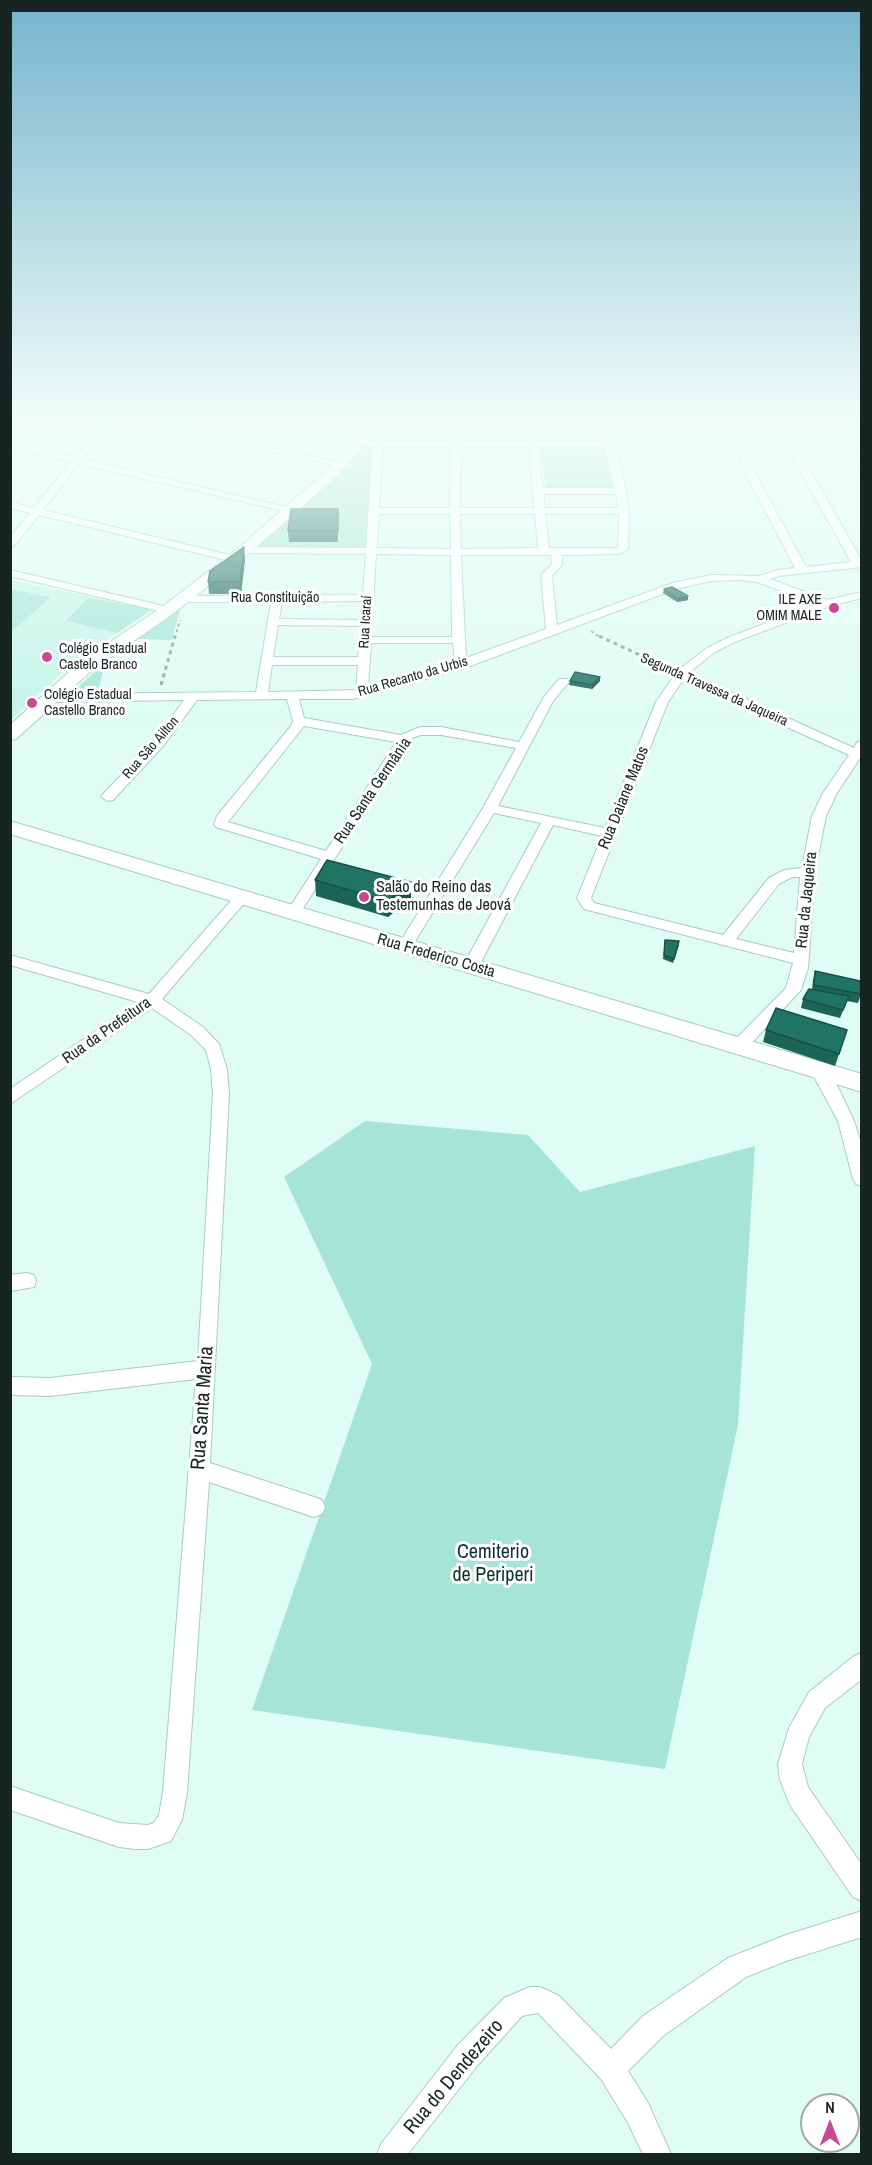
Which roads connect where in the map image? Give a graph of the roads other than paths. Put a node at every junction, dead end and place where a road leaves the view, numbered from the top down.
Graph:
1 (24, 528) edge
2 (118, 528) edge
3 (267, 528) edge
4 (372, 528) edge
5 (455, 528) edge
6 (544, 528) edge
7 (623, 528) edge
8 (780, 528) edge
9 (839, 528) edge
10 (10, 544) edge
11 (370, 552) junction
12 (456, 552) junction
13 (550, 552) junction
14 (239, 554) junction
15 (860, 564) edge
16 (802, 570) junction
17 (10, 573) edge
18 (759, 579) junction
19 (861, 596) edge
20 (277, 598) junction
21 (368, 598) junction
22 (184, 599) junction
23 (825, 604) junction
24 (168, 610) junction
25 (273, 622) junction
26 (365, 623) junction
27 (552, 631) junction
28 (365, 640) junction
29 (458, 640) junction
30 (266, 661) junction
31 (364, 661) junction
32 (461, 664) junction
33 (681, 674) junction
34 (563, 682) dead end
35 (362, 693) junction
36 (193, 697) junction
37 (261, 697) junction
38 (292, 697) junction
39 (52, 698) junction
40 (299, 721) junction
41 (10, 735) edge
42 (404, 739) junction
43 (523, 746) junction
44 (859, 749) edge
45 (108, 797) dead end
46 (490, 808) junction
47 (549, 821) junction
48 (10, 827) edge
49 (609, 832) junction
50 (330, 857) junction
51 (808, 872) junction
52 (241, 898) junction
53 (293, 913) junction
54 (728, 939) junction
55 (404, 947) junction
56 (10, 960) edge
57 (801, 960) junction
58 (471, 966) junction
59 (152, 1000) junction
60 (740, 1045) junction
61 (819, 1071) junction
62 (861, 1083) edge
63 (10, 1098) edge
64 (861, 1179) edge
65 (207, 1369) junction
66 (10, 1386) edge
67 (198, 1469) junction
68 (314, 1507) dead end
69 (861, 1664) edge
70 (10, 1798) edge
71 (861, 1888) edge
72 (861, 1924) edge
73 (611, 2069) junction
74 (391, 2154) edge
75 (657, 2154) edge

1 - 10 street
2 - 14 street
3 - 14 main road
4 - 11 street, Rua Icaraí
5 - 12 street
6 - 13 street
7 - 13 street
8 - 16 street
9 - 15 street
11 - 12 street
11 - 14 street
11 - 21 street, Rua Icaraí
12 - 13 street
12 - 29 street
13 - 27 street
14 - 22 main road
15 - 16 street, Rua Recanto da Urbis
16 - 18 street, Rua Recanto da Urbis
17 - 24 street
18 - 23 street, Rua Recanto da Urbis
18 - 27 street, Rua Recanto da Urbis
19 - 23 street, Rua Daiane Matos
20 - 21 street, Rua Constituição
20 - 22 street, Rua Constituição
20 - 25 street
21 - 26 street, Rua Icaraí
22 - 24 main road
23 - 33 street, Rua Daiane Matos
24 - 39 main road
25 - 26 street
25 - 30 street
26 - 28 street, Rua Icaraí
27 - 32 street, Rua Recanto da Urbis
28 - 29 street
28 - 31 street, Rua Icaraí
29 - 32 street
30 - 31 street
30 - 37 street
31 - 35 street, Rua Icaraí
32 - 35 street, Rua Recanto da Urbis
33 - 44 street, Segunda Travessa da Jaqueira
33 - 49 street, Rua Daiane Matos
34 - 43 street
35 - 38 street, Rua Recanto da Urbis
36 - 37 street, Rua Recanto da Urbis
36 - 39 street, Rua Recanto da Urbis
36 - 45 street, Rua Sâo Ailton
37 - 38 street, Rua Recanto da Urbis
38 - 40 street
39 - 41 main road
40 - 42 street
40 - 50 street
42 - 43 street, Rua Santa Germânia
42 - 50 street, Rua Santa Germânia
43 - 46 street
44 - 51 street, Rua da Jaqueira
46 - 47 street
46 - 55 street
47 - 49 street
47 - 58 street
48 - 52 main road, Rua Frederico Costa
49 - 54 street, Rua Daiane Matos
50 - 53 street, Rua Santa Germânia
51 - 54 street
51 - 57 street, Rua da Jaqueira
52 - 53 main road, Rua Frederico Costa
52 - 59 street, Rua da Prefeitura
53 - 55 main road, Rua Frederico Costa
54 - 57 street, Rua Daiane Matos
55 - 58 main road, Rua Frederico Costa
56 - 59 street, Rua Santa Maria
57 - 60 street, Rua da Jaqueira
58 - 60 main road, Rua Frederico Costa
59 - 63 street, Rua da Prefeitura
59 - 65 street, Rua Santa Maria
60 - 61 main road, Rua Frederico Costa
61 - 62 main road, Rua Frederico Costa
61 - 64 street
65 - 66 street
65 - 67 street, Rua Santa Maria
67 - 68 street
67 - 70 street, Rua Santa Maria
69 - 71 street
72 - 73 street
73 - 74 street, Rua do Dendezeiro
73 - 75 street, Rua do Dendezeiro

